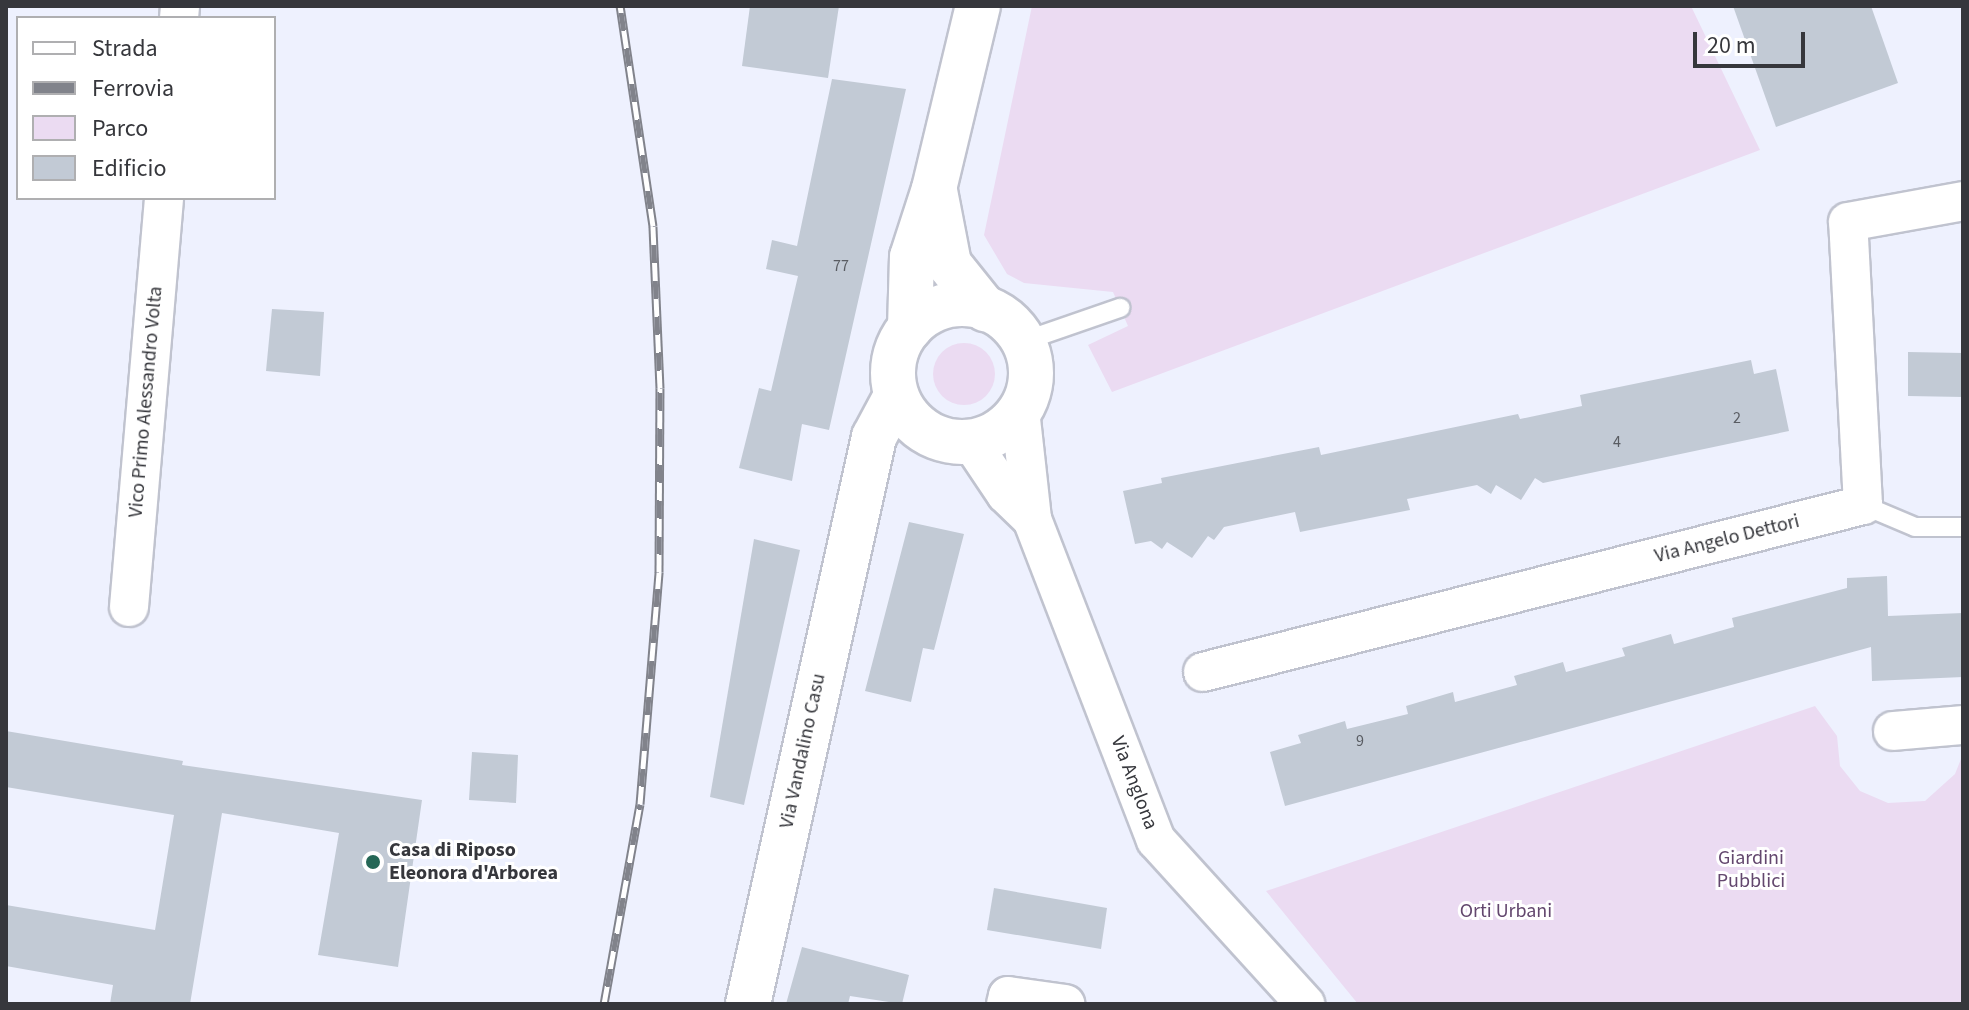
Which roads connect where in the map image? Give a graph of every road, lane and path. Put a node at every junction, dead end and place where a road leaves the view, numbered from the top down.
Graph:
1 (978, 6) edge
2 (934, 189) junction
3 (164, 200) edge
4 (1963, 201) edge
5 (1120, 308) dead end
6 (985, 309) junction
7 (910, 328) junction
8 (1024, 341) junction
9 (896, 396) junction
10 (1020, 410) junction
11 (951, 438) junction
12 (861, 500) junction
13 (1863, 505) junction
14 (1032, 519) junction
15 (1963, 527) edge
16 (129, 607) dead end
17 (1203, 672) dead end
18 (1963, 725) edge
19 (1893, 731) dead end
20 (748, 1004) edge
21 (1006, 1004) edge
22 (1065, 1004) edge
23 (1305, 1004) edge

1 - 2 main road
2 - 6 main road
2 - 7 main road
3 - 16 street, Vico Primo Alessandro Volta
4 - 13 street
5 - 8 lane
6 - 7 main road
6 - 8 main road
7 - 9 main road
8 - 10 main road
9 - 11 main road
9 - 12 main road, Via Vandalino Casu
10 - 11 main road
10 - 14 street, Via Anglona
11 - 12 main road
11 - 14 street, Via Anglona
12 - 20 main road, Via Vandalino Casu
13 - 15 lane
13 - 17 street, Via Angelo Dettori
14 - 23 street, Via Anglona
18 - 19 street
21 - 22 street

